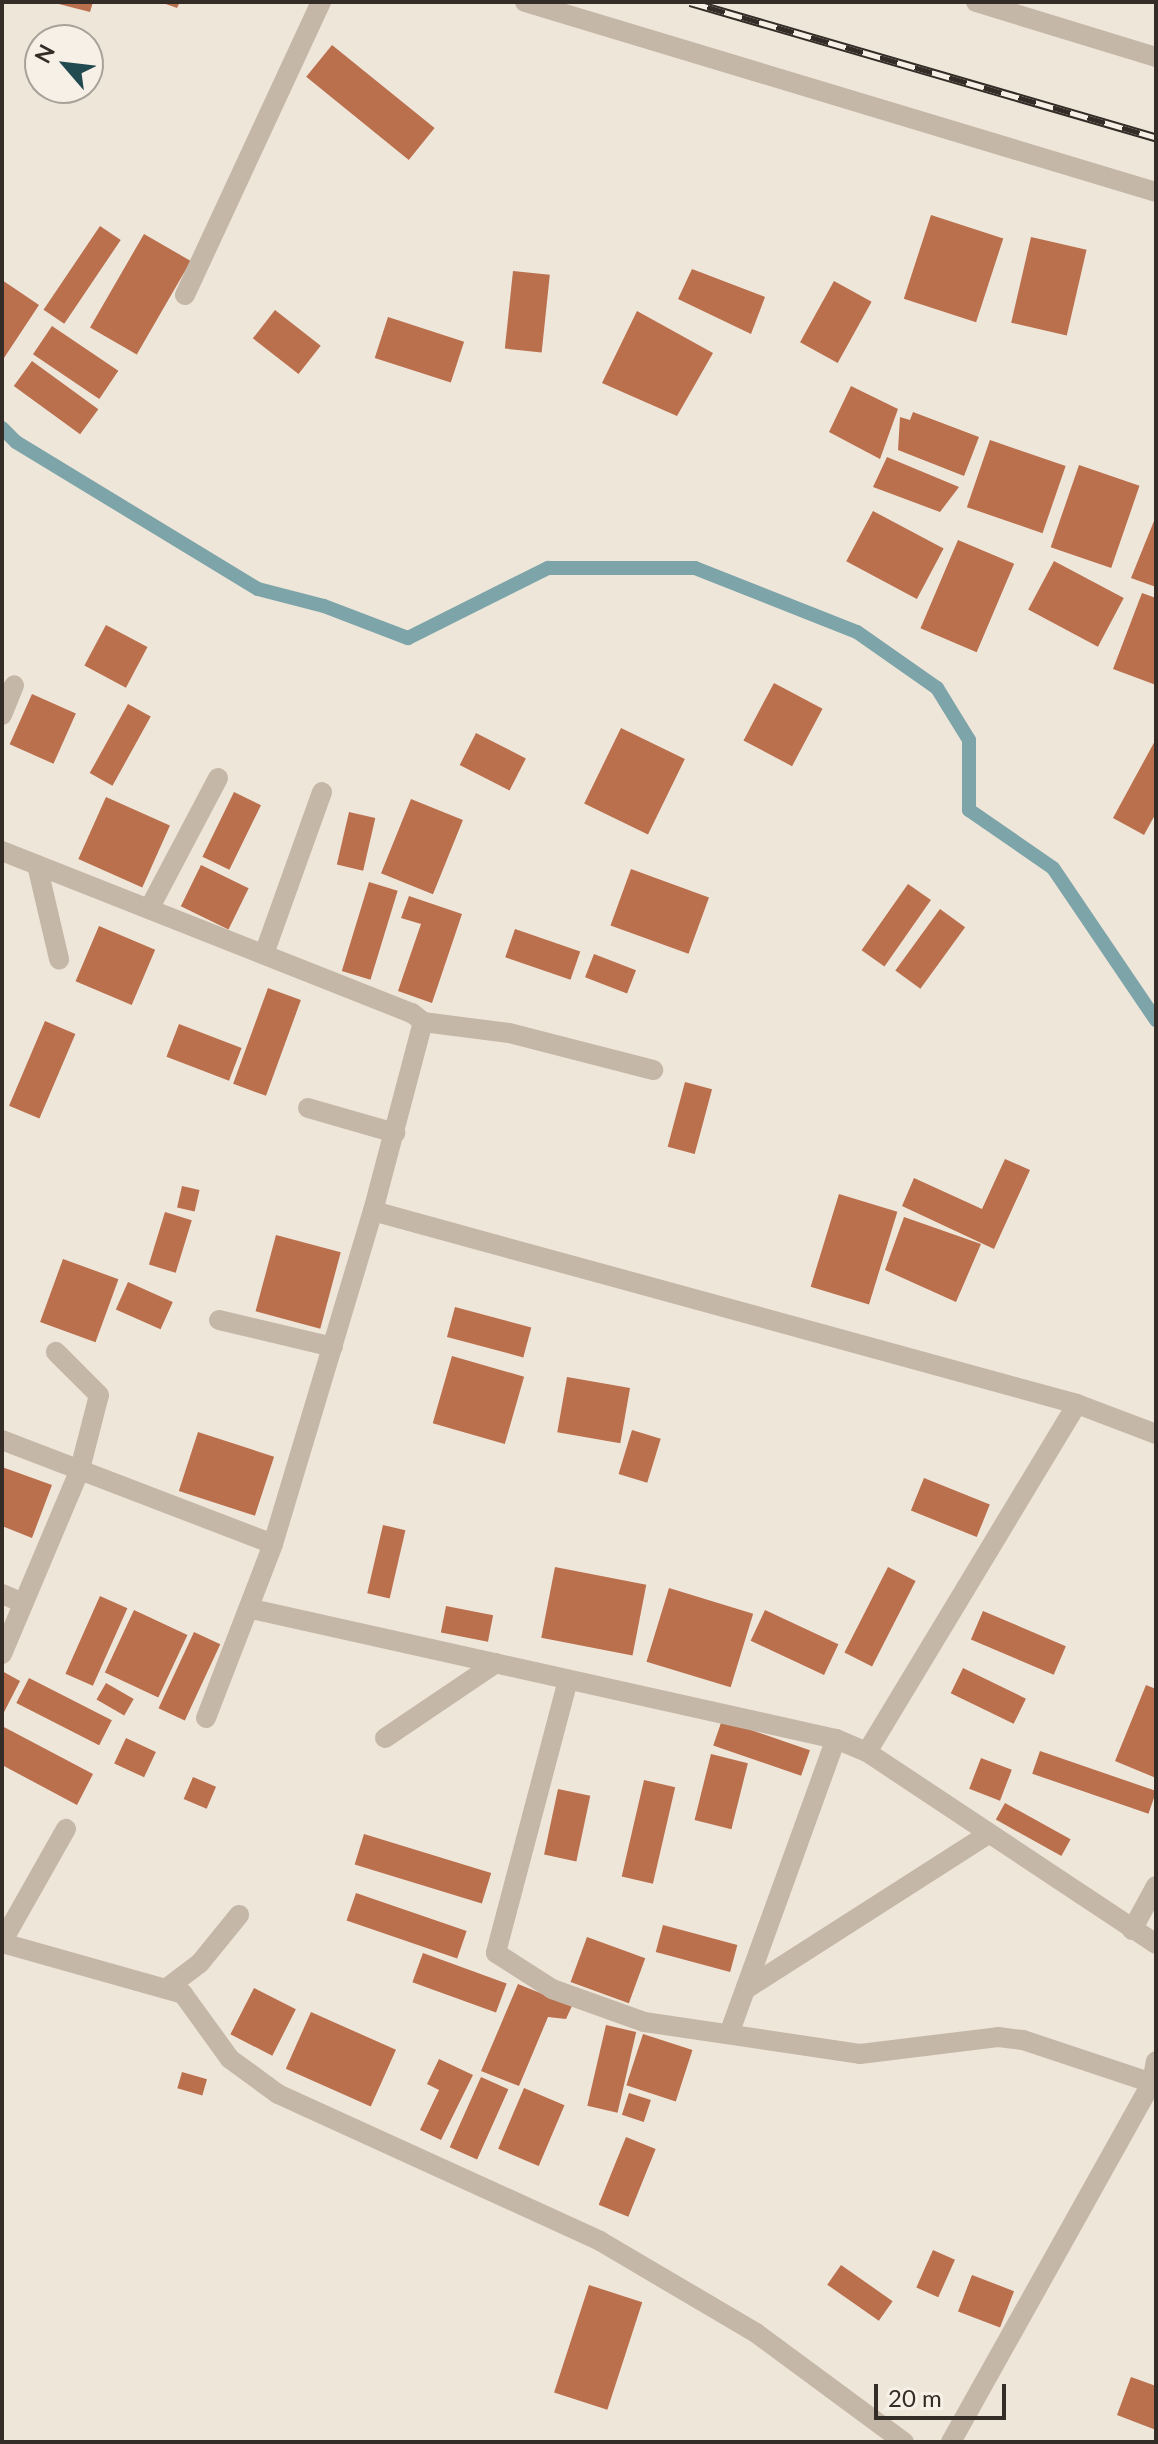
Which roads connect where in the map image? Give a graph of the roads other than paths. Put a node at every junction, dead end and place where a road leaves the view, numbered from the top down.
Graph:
1 (321, 2) edge
2 (525, 2) edge
3 (976, 2) edge
4 (1156, 57) edge
5 (1156, 192) edge
6 (185, 295) dead end
7 (14, 685) dead end
8 (2, 715) edge
9 (218, 778) dead end
10 (322, 792) dead end
11 (2, 851) edge
12 (37, 865) junction
13 (149, 909) junction
14 (264, 954) junction
15 (59, 959) dead end
16 (423, 1022) junction
17 (653, 1070) dead end
18 (308, 1108) dead end
19 (395, 1133) junction
20 (373, 1211) junction
21 (219, 1320) dead end
22 (333, 1347) junction
23 (56, 1352) dead end
24 (1077, 1404) junction
25 (1156, 1434) edge
26 (2, 1440) edge
27 (80, 1469) junction
28 (273, 1544) junction
29 (2, 1594) edge
30 (23, 1603) junction
31 (252, 1609) junction
32 (2, 1654) edge
33 (496, 1663) junction
34 (568, 1680) junction
35 (206, 1718) dead end
36 (385, 1738) dead end
37 (836, 1739) junction
38 (867, 1752) junction
39 (66, 1829) dead end
40 (987, 1835) junction
41 (1156, 1886) edge
42 (239, 1915) dead end
43 (1132, 1930) junction
44 (2, 1942) edge
45 (1156, 1944) edge
46 (167, 1988) junction
47 (746, 1989) junction
48 (729, 2034) junction
49 (1156, 2061) edge
50 (1152, 2083) junction
51 (904, 2442) edge
52 (951, 2442) edge

1 - 6 street
2 - 5 street
3 - 4 street
7 - 8 street
9 - 13 street
10 - 14 street
11 - 12 street
12 - 13 street
12 - 15 street
13 - 14 street
14 - 16 street
16 - 17 street
16 - 19 street
18 - 19 street
19 - 20 street
20 - 22 street
20 - 24 street
21 - 22 street
22 - 28 street
23 - 27 street
24 - 25 street
24 - 38 street
26 - 27 street
27 - 28 street
27 - 30 street
28 - 31 street
29 - 30 street
30 - 32 street
31 - 33 street
31 - 35 street
33 - 34 street
33 - 36 street
34 - 37 street
34 - 48 street
37 - 38 street
37 - 47 street
38 - 40 street
39 - 44 street
40 - 43 street
40 - 47 street
41 - 43 street
42 - 46 street
43 - 45 street
44 - 46 street
46 - 51 street
47 - 48 street
48 - 50 street
49 - 50 street
50 - 52 street

